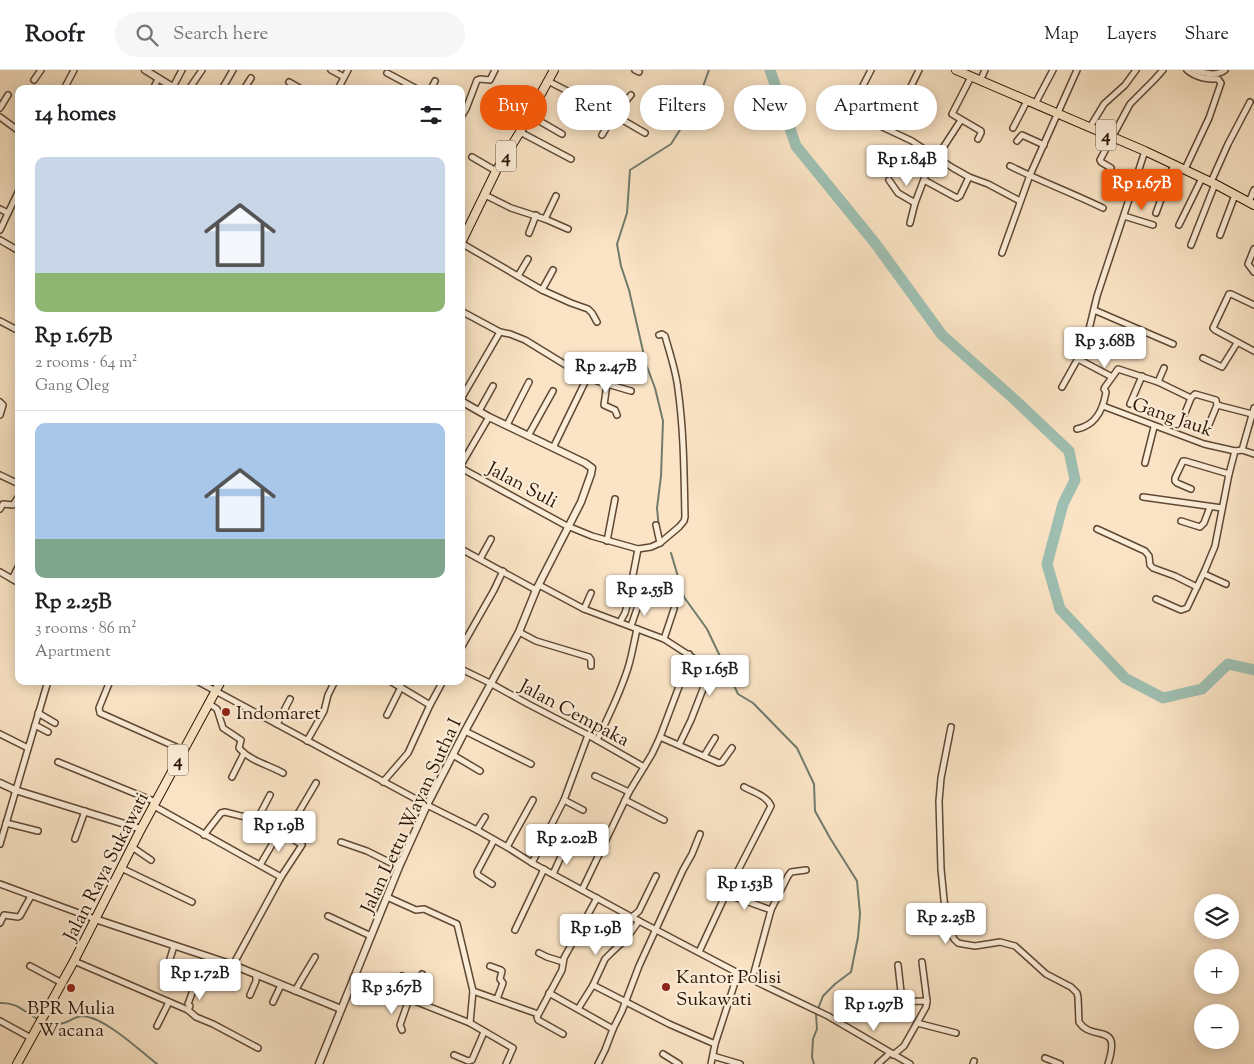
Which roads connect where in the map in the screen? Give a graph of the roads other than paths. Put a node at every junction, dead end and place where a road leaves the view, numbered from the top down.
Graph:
1 (40, 70) edge
2 (74, 70) edge
3 (146, 70) edge
4 (182, 70) edge
5 (202, 70) edge
6 (233, 70) edge
7 (331, 70) edge
8 (348, 70) edge
9 (495, 70) edge
10 (554, 70) edge
11 (871, 70) edge
12 (919, 70) edge
13 (956, 70) edge
14 (985, 70) edge
15 (1052, 70) edge
16 (1077, 70) edge
17 (1136, 70) edge
18 (1163, 70) edge
19 (1187, 70) edge
20 (1194, 70) edge
21 (1225, 70) edge
22 (387, 73) dead end
23 (344, 77) junction
24 (972, 77) junction
25 (251, 78) dead end
26 (158, 79) junction
27 (34, 80) dead end
28 (435, 81) dead end
29 (548, 81) junction
30 (980, 81) junction
31 (289, 82) dead end
32 (66, 85) edge
33 (155, 85) edge
34 (169, 85) edge
35 (176, 85) edge
36 (192, 85) edge
37 (224, 85) edge
38 (247, 85) edge
39 (294, 85) edge
40 (340, 85) edge
41 (410, 85) edge
42 (433, 85) edge
43 (546, 85) edge
44 (912, 85) edge
45 (557, 86) edge
46 (8, 95) dead end
47 (1250, 102) dead end
48 (1031, 103) junction
49 (465, 106) edge
50 (0, 108) edge
51 (1058, 114) junction
52 (0, 117) edge
53 (961, 120) junction
54 (547, 125) edge
55 (630, 125) edge
56 (15, 128) edge
57 (1013, 128) dead end
58 (1090, 128) junction
59 (604, 130) edge
60 (520, 132) joint
61 (645, 133) dead end
62 (562, 134) dead end
63 (602, 135) dead end
64 (1112, 137) junction
65 (978, 139) dead end
66 (1017, 141) dead end
67 (1044, 145) junction
68 (1145, 151) junction
69 (472, 157) dead end
70 (937, 157) junction
71 (571, 159) dead end
72 (1174, 164) junction
73 (1010, 166) dead end
74 (1111, 168) dead end
75 (1186, 169) junction
76 (496, 171) junction
77 (1030, 176) junction
78 (969, 177) junction
79 (1202, 178) junction
80 (889, 180) dead end
81 (924, 180) junction
82 (1213, 183) junction
83 (1254, 190) edge
84 (1234, 194) junction
85 (485, 195) junction
86 (556, 196) dead end
87 (15, 198) edge
88 (1020, 200) junction
89 (915, 203) junction
90 (1252, 203) edge
91 (1103, 208) dead end
92 (0, 209) edge
93 (8, 213) junction
94 (1156, 213) dead end
95 (536, 215) junction
96 (1124, 216) junction
97 (545, 219) junction
98 (910, 223) dead end
99 (1153, 225) dead end
100 (1179, 225) dead end
101 (568, 229) dead end
102 (0, 230) edge
103 (529, 233) dead end
104 (465, 235) edge
105 (1220, 235) dead end
106 (0, 240) edge
107 (465, 245) edge
108 (1191, 245) dead end
109 (15, 249) edge
110 (1254, 249) edge
111 (1002, 253) dead end
112 (528, 259) dead end
113 (552, 270) dead end
114 (1254, 272) edge
115 (518, 276) junction
116 (542, 290) junction
117 (1254, 305) edge
118 (1094, 310) junction
119 (465, 313) edge
120 (0, 321) edge
121 (597, 322) dead end
122 (15, 329) edge
123 (500, 332) junction
124 (658, 335) dead end
125 (1237, 343) junction
126 (1173, 344) dead end
127 (1254, 351) edge
128 (602, 358) dead end
129 (1203, 358) dead end
130 (1078, 359) junction
131 (1164, 368) dead end
132 (1142, 376) junction
133 (1112, 377) junction
134 (589, 379) junction
135 (529, 382) dead end
136 (1158, 382) junction
137 (607, 384) junction
138 (493, 386) dead end
139 (1062, 387) dead end
140 (553, 390) dead end
141 (632, 391) dead end
142 (465, 393) edge
143 (1191, 398) junction
144 (0, 402) edge
145 (465, 402) edge
146 (1130, 404) dead end
147 (1217, 405) junction
148 (1103, 406) junction
149 (479, 411) junction
150 (1253, 411) edge
151 (1185, 413) dead end
152 (0, 415) edge
153 (617, 415) dead end
154 (489, 417) junction
155 (507, 425) junction
156 (1154, 427) junction
157 (1208, 427) dead end
158 (1077, 429) dead end
159 (528, 436) junction
160 (553, 448) junction
161 (1242, 450) junction
162 (1234, 452) junction
163 (1254, 454) edge
164 (465, 459) edge
165 (1145, 463) dead end
166 (465, 468) edge
167 (1229, 474) junction
168 (0, 475) edge
169 (15, 482) edge
170 (1191, 489) dead end
171 (1143, 497) dead end
172 (615, 499) dead end
173 (15, 502) edge
174 (1210, 507) junction
175 (1222, 508) junction
176 (0, 509) edge
177 (1181, 521) dead end
178 (656, 526) dead end
179 (570, 527) junction
180 (1097, 529) dead end
181 (491, 539) dead end
182 (607, 541) junction
183 (660, 543) junction
184 (638, 549) junction
185 (465, 551) edge
186 (480, 559) junction
187 (503, 571) junction
188 (0, 572) edge
189 (15, 573) edge
190 (1204, 574) junction
191 (12, 579) junction
192 (15, 580) edge
193 (1226, 584) dead end
194 (538, 587) junction
195 (1197, 587) junction
196 (591, 593) dead end
197 (1156, 599) dead end
198 (640, 600) dead end
199 (584, 609) junction
200 (674, 609) dead end
201 (620, 622) junction
202 (631, 626) junction
203 (637, 629) junction
204 (519, 632) junction
205 (664, 639) junction
206 (465, 641) edge
207 (689, 654) junction
208 (591, 666) dead end
209 (465, 671) edge
210 (490, 683) junction
211 (47, 685) edge
212 (108, 685) edge
213 (204, 685) edge
214 (219, 685) edge
215 (333, 685) edge
216 (397, 685) edge
217 (441, 685) edge
218 (401, 687) junction
219 (215, 691) junction
220 (290, 699) dead end
221 (208, 703) junction
222 (430, 705) junction
223 (38, 713) junction
224 (387, 715) dead end
225 (55, 723) dead end
226 (277, 724) junction
227 (35, 725) junction
228 (951, 726) dead end
229 (465, 730) junction
230 (48, 732) dead end
231 (0, 734) edge
232 (588, 735) junction
233 (660, 737) junction
234 (715, 738) dead end
235 (597, 740) junction
236 (308, 741) junction
237 (679, 745) junction
238 (28, 748) junction
239 (732, 748) dead end
240 (183, 750) junction
241 (244, 753) junction
242 (453, 755) junction
243 (704, 756) junction
244 (58, 762) dead end
245 (530, 764) dead end
246 (644, 767) junction
247 (480, 771) dead end
248 (283, 773) dead end
249 (595, 776) dead end
250 (232, 777) dead end
251 (0, 782) edge
252 (383, 782) junction
253 (316, 783) dead end
254 (744, 787) dead end
255 (15, 790) junction
256 (629, 792) junction
257 (270, 795) dead end
258 (533, 800) dead end
259 (564, 800) junction
260 (625, 800) junction
261 (155, 804) junction
262 (427, 805) junction
263 (583, 810) dead end
264 (85, 811) junction
265 (485, 817) dead end
266 (257, 820) junction
267 (664, 820) dead end
268 (6, 823) junction
269 (141, 829) junction
270 (477, 830) junction
271 (38, 831) dead end
272 (280, 831) junction
273 (286, 834) junction
274 (700, 834) dead end
275 (204, 835) junction
276 (75, 839) dead end
277 (494, 840) junction
278 (341, 842) dead end
279 (0, 844) edge
280 (132, 847) junction
281 (507, 847) junction
282 (564, 850) dead end
283 (151, 860) dead end
284 (532, 863) junction
285 (260, 865) junction
286 (399, 866) junction
287 (121, 868) junction
288 (544, 869) junction
289 (806, 870) dead end
290 (552, 874) junction
291 (656, 876) dead end
292 (281, 877) junction
293 (0, 884) edge
294 (492, 884) dead end
295 (582, 890) junction
296 (726, 894) junction
297 (31, 896) junction
298 (387, 897) junction
299 (597, 898) junction
300 (192, 902) dead end
301 (771, 910) junction
302 (328, 916) dead end
303 (632, 917) junction
304 (95, 919) junction
305 (639, 921) junction
306 (0, 923) edge
307 (515, 930) dead end
308 (657, 930) junction
309 (370, 936) junction
310 (174, 946) junction
311 (699, 952) junction
312 (538, 953) dead end
313 (315, 957) dead end
314 (74, 961) junction
315 (563, 962) junction
316 (922, 962) dead end
317 (233, 965) junction
318 (898, 965) dead end
319 (30, 966) dead end
320 (490, 966) dead end
321 (738, 973) junction
322 (256, 974) junction
323 (422, 974) dead end
324 (354, 976) junction
325 (402, 976) dead end
326 (164, 978) dead end
327 (752, 980) junction
328 (195, 985) dead end
329 (281, 985) junction
330 (593, 985) junction
331 (60, 986) junction
332 (294, 991) junction
333 (473, 991) junction
334 (549, 993) junction
335 (397, 994) junction
336 (250, 995) dead end
337 (497, 999) junction
338 (411, 1000) junction
339 (902, 1001) junction
340 (927, 1001) junction
341 (169, 1002) junction
342 (273, 1002) dead end
343 (625, 1002) junction
344 (878, 1002) dead end
345 (341, 1009) junction
346 (578, 1009) junction
347 (188, 1010) junction
348 (538, 1014) junction
349 (0, 1021) edge
350 (470, 1023) junction
351 (916, 1023) junction
352 (157, 1026) dead end
353 (613, 1029) junction
354 (402, 1030) dead end
355 (484, 1032) junction
356 (956, 1033) dead end
357 (563, 1034) dead end
358 (33, 1035) junction
359 (715, 1044) junction
360 (258, 1048) dead end
361 (663, 1054) dead end
362 (892, 1054) junction
363 (454, 1055) dead end
364 (713, 1056) junction
365 (1045, 1058) dead end
366 (20, 1063) edge
367 (319, 1064) edge
368 (506, 1064) edge
369 (598, 1064) edge
370 (679, 1064) edge
371 (711, 1064) edge
372 (740, 1064) edge
373 (878, 1064) edge
374 (910, 1064) edge
375 (1060, 1064) edge
376 (1108, 1064) edge

1 - 27 street
2 - 32 street
3 - 26 street
4 - 35 street
5 - 36 street
6 - 37 street
7 - 23 street
8 - 23 street
9 - 49 street
10 - 29 highway, 4
11 - 70 street
12 - 44 street
13 - 24 highway, 4
14 - 30 street
15 - 48 street
16 - 51 street
17 - 58 street
18 - 64 street
19 - 75 street
20 - 21 street
22 - 41 street
23 - 40 street
24 - 30 highway, 4
24 - 53 street
25 - 38 street
26 - 33 street
26 - 34 street
28 - 42 street
29 - 43 highway, 4
29 - 45 street
30 - 48 highway, 4
31 - 39 street
46 - 50 street
47 - 82 street
48 - 51 highway, 4
48 - 57 street
51 - 58 highway, 4
51 - 67 street
52 - 56 street
53 - 65 street
53 - 70 street
54 - 62 street
55 - 61 street
58 - 64 highway, 4
59 - 63 street
60 - 71 street
60 - 76 highway, 4
64 - 68 highway, 4
64 - 74 street
66 - 67 street
67 - 77 street
68 - 72 highway, 4
68 - 96 street
69 - 76 street
70 - 78 street
70 - 81 street
72 - 75 highway, 4
72 - 94 street
73 - 77 street
75 - 79 highway, 4
76 - 85 highway, 4
77 - 88 street
77 - 91 street
78 - 81 street
78 - 88 street
79 - 82 highway, 4
79 - 100 street
80 - 89 street
81 - 89 street
82 - 84 highway, 4
82 - 108 street
83 - 90 street
84 - 90 highway, 4
84 - 105 street
85 - 95 street
85 - 104 highway, 4
86 - 97 street
87 - 93 street
88 - 111 street
89 - 98 street
92 - 93 street
93 - 102 street
95 - 97 street
95 - 103 street
96 - 99 street
96 - 118 street
97 - 101 street
106 - 109 street
107 - 115 street
110 - 114 street
112 - 115 street
113 - 116 street
115 - 116 street
116 - 121 street
117 - 125 street
118 - 126 street
118 - 130 street
119 - 123 street
120 - 122 street
123 - 134 street
123 - 142 street
124 - 183 street
125 - 127 street
125 - 129 street
128 - 134 street
130 - 133 street
130 - 139 street
131 - 136 street
132 - 133 street
132 - 136 street
132 - 146 street
133 - 148 street
134 - 137 street
134 - 160 street
135 - 155 street
136 - 143 street
137 - 141 street
137 - 153 street
138 - 149 street
140 - 159 street
143 - 147 street
143 - 151 street
144 - 152 street
145 - 149 street
147 - 150 street
147 - 157 street
148 - 156 street, Gang Jauk
148 - 158 street
149 - 154 street
150 - 161 street
154 - 155 street
154 - 164 street
155 - 159 street
156 - 162 street, Gang Jauk
156 - 165 street
159 - 160 street
160 - 179 street, Jalan Lettu Wayan Sutha I
161 - 162 street
161 - 163 street
162 - 167 street
166 - 179 street, Jalan Suli
167 - 170 street
167 - 175 street
168 - 169 street
171 - 174 street
172 - 182 street
173 - 176 street
174 - 175 street
174 - 177 street
175 - 190 street
178 - 183 street
179 - 182 street, Jalan Suli
179 - 194 street, Jalan Lettu Wayan Sutha I
180 - 195 street
181 - 186 street
182 - 184 street, Jalan Suli
183 - 184 street
184 - 201 street
185 - 186 street
186 - 187 street
187 - 194 street
187 - 206 street
188 - 191 street
189 - 191 street
190 - 193 street
190 - 195 street
191 - 192 street
194 - 199 street
194 - 204 street, Jalan Lettu Wayan Sutha I
195 - 197 street
196 - 199 street
198 - 202 street
199 - 201 street
200 - 205 street
201 - 202 street
202 - 203 street
203 - 205 street
203 - 235 street
204 - 208 street
204 - 210 street, Jalan Lettu Wayan Sutha I
205 - 207 street
207 - 233 street
207 - 237 street
209 - 210 street, Jalan Cempaka
210 - 229 street, Jalan Lettu Wayan Sutha I
210 - 232 street, Jalan Cempaka
211 - 223 street
212 - 240 street
213 - 219 street
214 - 219 highway, Jalan Raya Sukawati / 4
215 - 236 street
216 - 218 street
217 - 222 street
218 - 222 street
218 - 224 street
219 - 221 highway, Jalan Raya Sukawati / 4
219 - 226 street
220 - 226 street
221 - 240 highway, Jalan Raya Sukawati / 4
221 - 241 street
222 - 252 street
223 - 225 street
223 - 227 street
226 - 236 street
227 - 230 street
227 - 238 street
228 - 376 street
229 - 242 street, Jalan Lettu Wayan Sutha I
229 - 245 street
231 - 238 street
232 - 235 street, Jalan Cempaka
232 - 259 street
233 - 237 street
233 - 246 street
234 - 243 street
235 - 246 street, Jalan Cempaka
236 - 252 street
237 - 243 street
238 - 255 street
239 - 243 street
240 - 261 highway, Jalan Raya Sukawati / 4
241 - 248 street
241 - 250 street
242 - 247 street
242 - 262 street, Jalan Lettu Wayan Sutha I
244 - 261 street
246 - 256 street
249 - 256 street
251 - 255 street
252 - 262 street
253 - 273 street
254 - 296 street
255 - 264 street
255 - 268 street
256 - 260 street
257 - 266 street
258 - 281 street
259 - 263 street
259 - 284 street
260 - 267 street
260 - 295 street
261 - 269 highway, Jalan Raya Sukawati / 4
261 - 275 street
262 - 270 street
262 - 286 street, Jalan Lettu Wayan Sutha I
264 - 269 street
264 - 276 street
265 - 270 street
266 - 272 street
266 - 275 street
268 - 271 street
268 - 279 street
269 - 280 highway, Jalan Raya Sukawati / 4
270 - 277 street
272 - 273 street
272 - 285 street
273 - 292 street
274 - 308 street
275 - 285 street
277 - 281 street
277 - 294 street
278 - 286 street
280 - 283 street
280 - 287 highway, Jalan Raya Sukawati / 4
281 - 284 street
282 - 290 street
284 - 288 street
285 - 292 street
286 - 298 street, Jalan Lettu Wayan Sutha I
287 - 300 street
287 - 304 highway, Jalan Raya Sukawati / 4
288 - 290 street
288 - 307 street
289 - 301 street
290 - 295 street
291 - 303 street
292 - 317 street
293 - 297 street
295 - 299 street
296 - 301 street
296 - 311 street
297 - 304 street
297 - 306 street
298 - 309 street, Jalan Lettu Wayan Sutha I
298 - 333 street
299 - 303 street
299 - 315 street
301 - 327 street
302 - 309 street
303 - 305 street
304 - 310 street
304 - 314 highway, Jalan Raya Sukawati / 4
305 - 308 street
305 - 330 street
308 - 311 street
308 - 343 street
309 - 324 street, Jalan Lettu Wayan Sutha I
310 - 317 street
310 - 326 street
311 - 321 street
312 - 315 street
313 - 332 street
314 - 331 highway, Jalan Raya Sukawati / 4
314 - 341 street
315 - 334 street
316 - 340 street
317 - 322 street
318 - 339 street
319 - 331 street
320 - 337 street
321 - 327 street
321 - 359 street
322 - 329 street
322 - 336 street
323 - 338 street
324 - 335 street
324 - 345 street, Jalan Lettu Wayan Sutha I
325 - 335 street
327 - 362 street
328 - 347 street
329 - 332 street
329 - 342 street
330 - 343 street
330 - 346 street
331 - 358 highway, Jalan Raya Sukawati / 4
332 - 345 street
333 - 337 street
333 - 350 street
334 - 346 street
334 - 348 street
335 - 338 street
337 - 348 street
338 - 350 street
338 - 354 street
339 - 340 street
339 - 344 street
340 - 351 street
341 - 347 street
341 - 352 street
343 - 353 street
343 - 359 street
345 - 367 street, Jalan Lettu Wayan Sutha I
346 - 353 street
347 - 360 street
348 - 357 street
349 - 358 street
350 - 355 street
351 - 356 street
351 - 362 street
353 - 369 street
355 - 363 street
355 - 368 street
358 - 366 highway, Jalan Raya Sukawati / 4
359 - 364 street
361 - 370 street
362 - 373 street
362 - 374 street
364 - 371 street
364 - 372 street
365 - 375 street

